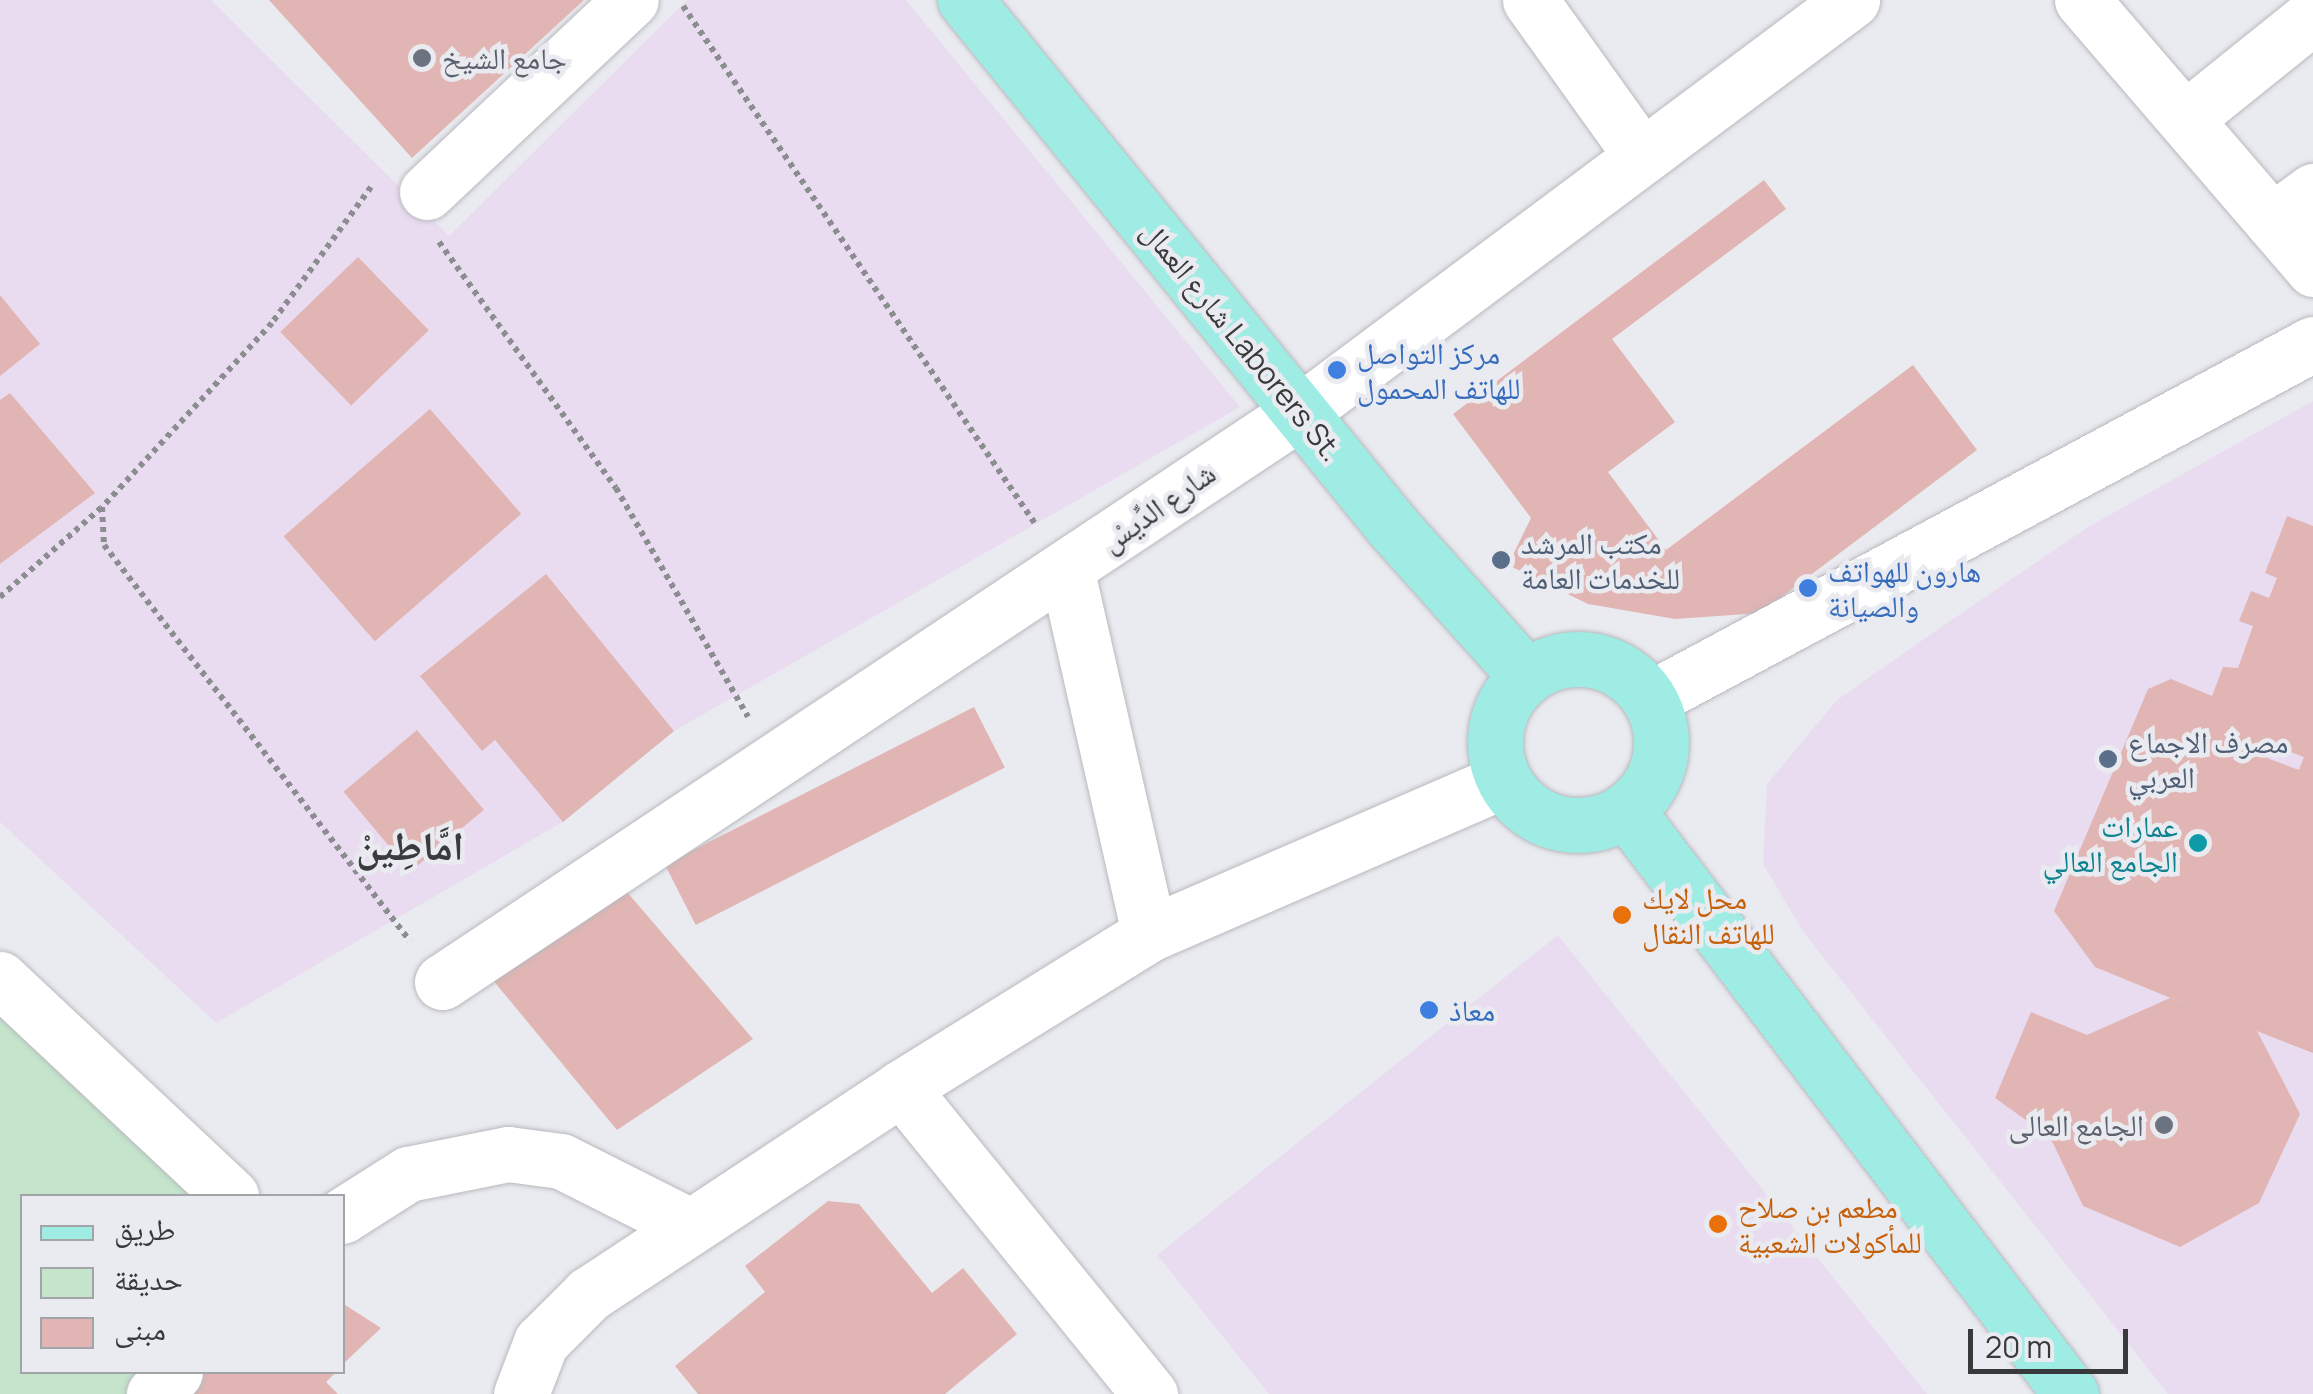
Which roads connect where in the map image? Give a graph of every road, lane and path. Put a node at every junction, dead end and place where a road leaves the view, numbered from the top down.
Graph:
1 (631, 0) edge
2 (679, 0) edge
3 (965, 0) edge
4 (1530, 0) edge
5 (1852, 0) edge
6 (2082, 0) edge
7 (2313, 16) edge
8 (2185, 120) junction
9 (1639, 152) junction
10 (2292, 206) edge
11 (417, 207) junction
12 (2313, 268) edge
13 (2313, 344) edge
14 (1300, 412) junction
15 (102, 507) junction
16 (1067, 572) junction
17 (0, 598) edge
18 (1526, 676) junction
19 (1650, 699) junction
20 (774, 762) junction
21 (1503, 781) junction
22 (1626, 810) junction
23 (1149, 934) junction
24 (0, 979) edge
25 (442, 982) joint
26 (901, 1088) junction
27 (230, 1194) edge
28 (345, 1214) edge
29 (690, 1226) junction
30 (173, 1374) edge
31 (1146, 1392) edge
32 (154, 1394) edge
33 (521, 1394) edge
34 (2071, 1394) edge

1 - 11 street
2 - 16 path
3 - 14 main road, شارع العمال Laborers St.
4 - 9 street
5 - 9 street, شارع الدِّيسْ
6 - 8 street
7 - 8 street
8 - 10 street
9 - 14 street, شارع الدِّيسْ
10 - 12 street
11 - 15 path
11 - 20 path
13 - 19 street
14 - 16 street, شارع الدِّيسْ
14 - 18 main road, شارع العمال Laborers St.
15 - 17 path
15 - 25 path
16 - 20 street, شارع الدِّيسْ
16 - 23 street
18 - 19 main road
18 - 21 main road
19 - 22 main road
20 - 25 street, شارع الدِّيسْ
21 - 22 main road
21 - 23 street
22 - 34 main road
23 - 26 street
24 - 27 street
26 - 29 street
26 - 31 street
28 - 29 street
29 - 33 street
30 - 32 street

